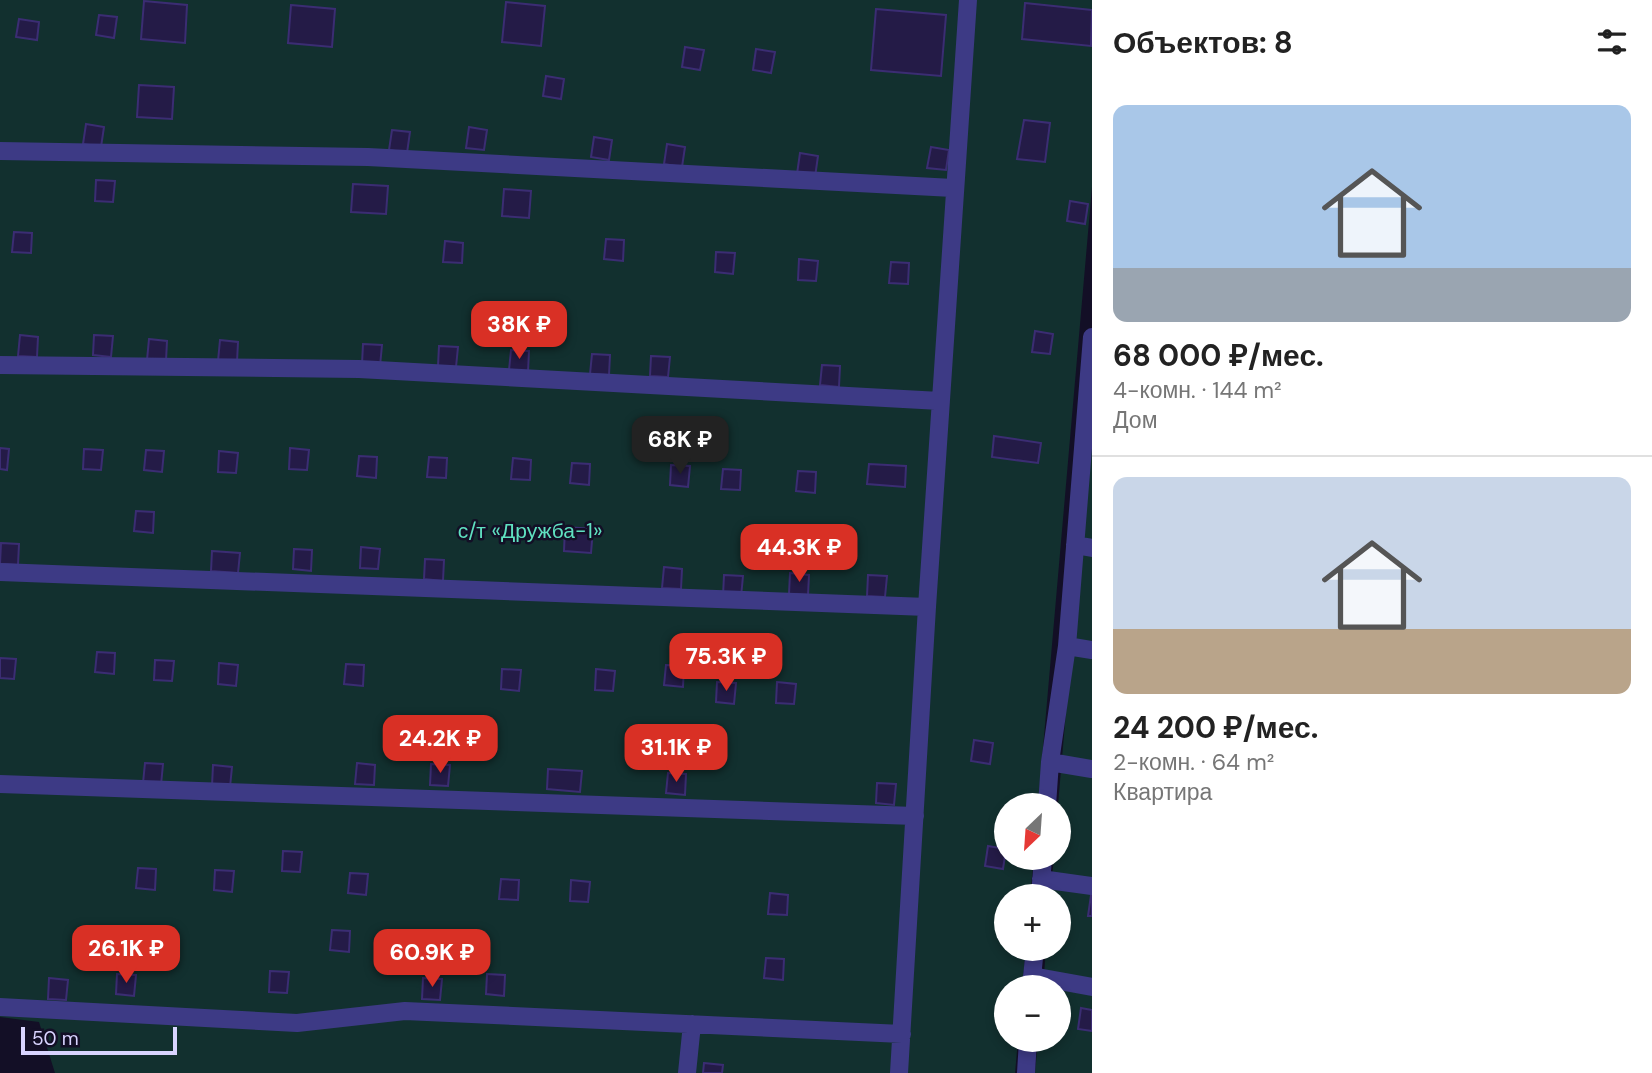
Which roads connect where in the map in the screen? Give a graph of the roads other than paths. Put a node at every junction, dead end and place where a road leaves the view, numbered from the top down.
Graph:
1 (968, 0) edge
2 (0, 151) edge
3 (953, 188) junction
4 (1092, 337) edge
5 (0, 365) edge
6 (940, 401) junction
7 (1087, 441) edge
8 (1083, 546) edge
9 (0, 572) edge
10 (927, 607) junction
11 (1067, 646) junction
12 (1092, 650) edge
13 (1050, 762) junction
14 (1092, 769) edge
15 (0, 784) edge
16 (1048, 793) edge
17 (915, 816) junction
18 (1071, 886) edge
19 (1092, 886) edge
20 (1071, 985) edge
21 (1092, 987) edge
22 (0, 1007) edge
23 (692, 1024) junction
24 (902, 1034) junction
25 (1027, 1052) edge
26 (687, 1073) edge
27 (899, 1073) edge
28 (1026, 1073) edge

1 - 3 lane
2 - 3 lane
3 - 6 lane
4 - 7 lane
5 - 6 lane
6 - 10 lane
7 - 8 lane
8 - 11 lane
9 - 10 lane
10 - 17 lane
11 - 12 lane
11 - 13 lane
13 - 14 lane
13 - 16 lane
15 - 17 lane
17 - 24 lane
18 - 19 lane
20 - 21 lane
22 - 23 lane
23 - 24 lane
23 - 26 lane
24 - 27 lane
25 - 28 lane

